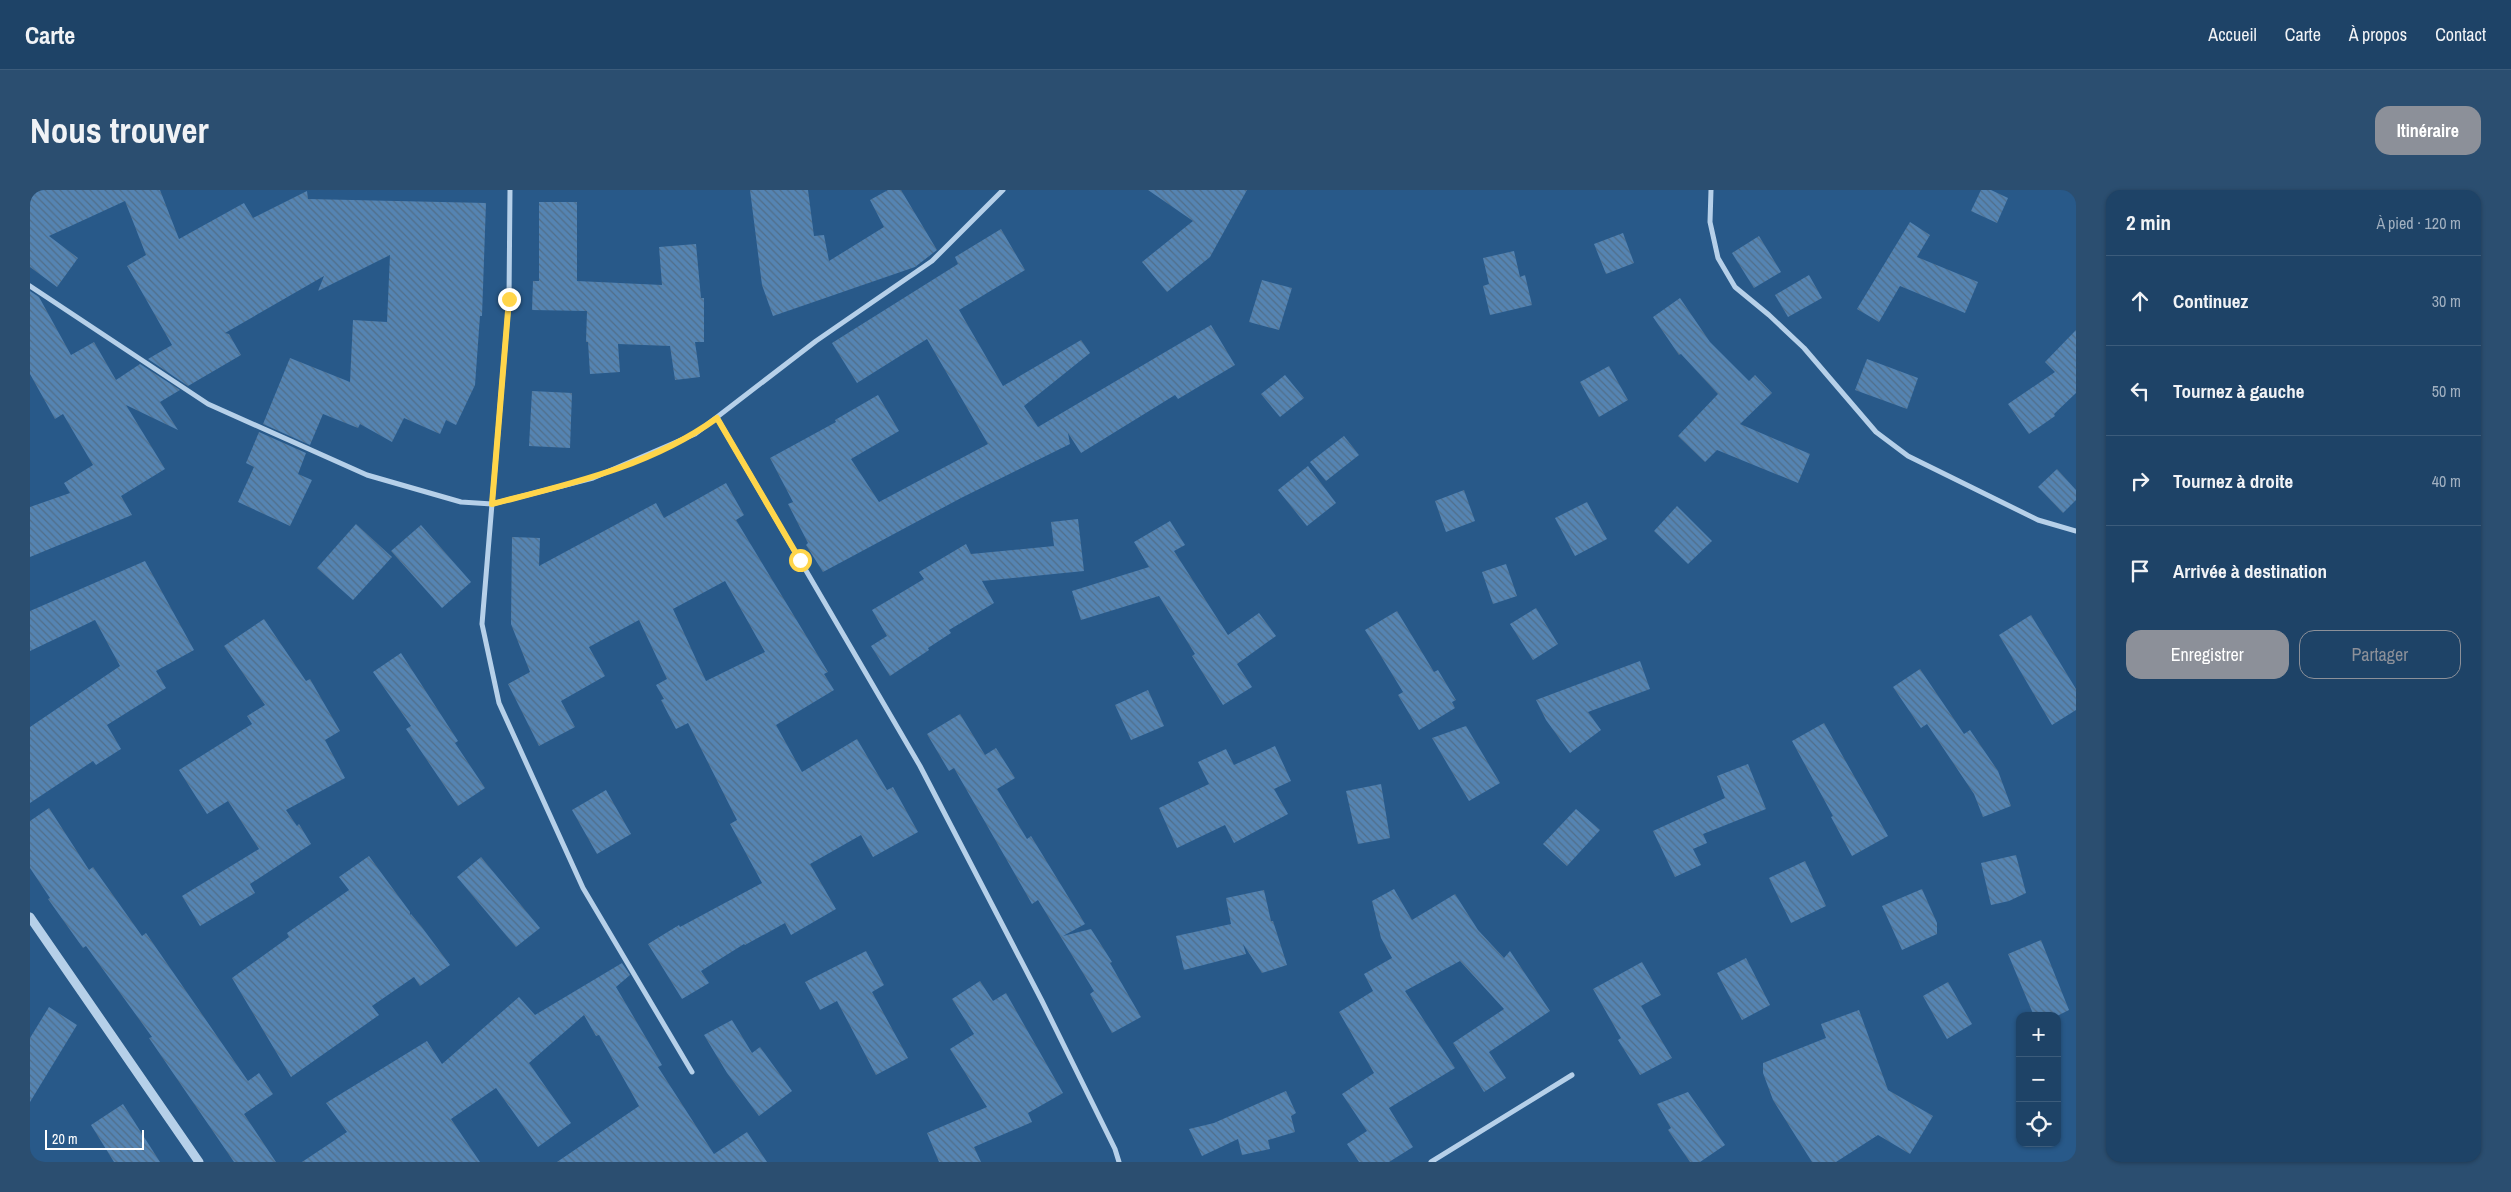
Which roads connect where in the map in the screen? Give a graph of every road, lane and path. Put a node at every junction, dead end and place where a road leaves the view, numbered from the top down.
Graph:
1 (510, 190) edge
2 (1003, 190) edge
3 (1711, 190) edge
4 (30, 286) edge
5 (717, 418) junction
6 (492, 504) junction
7 (2076, 531) edge
8 (30, 917) edge
9 (692, 1072) dead end
10 (1572, 1075) dead end
11 (199, 1162) edge
12 (1119, 1162) edge
13 (1431, 1162) edge

1 - 6 street
2 - 5 street
3 - 7 street
4 - 6 street
5 - 6 street
5 - 12 street
6 - 9 street
8 - 11 street
10 - 13 street

